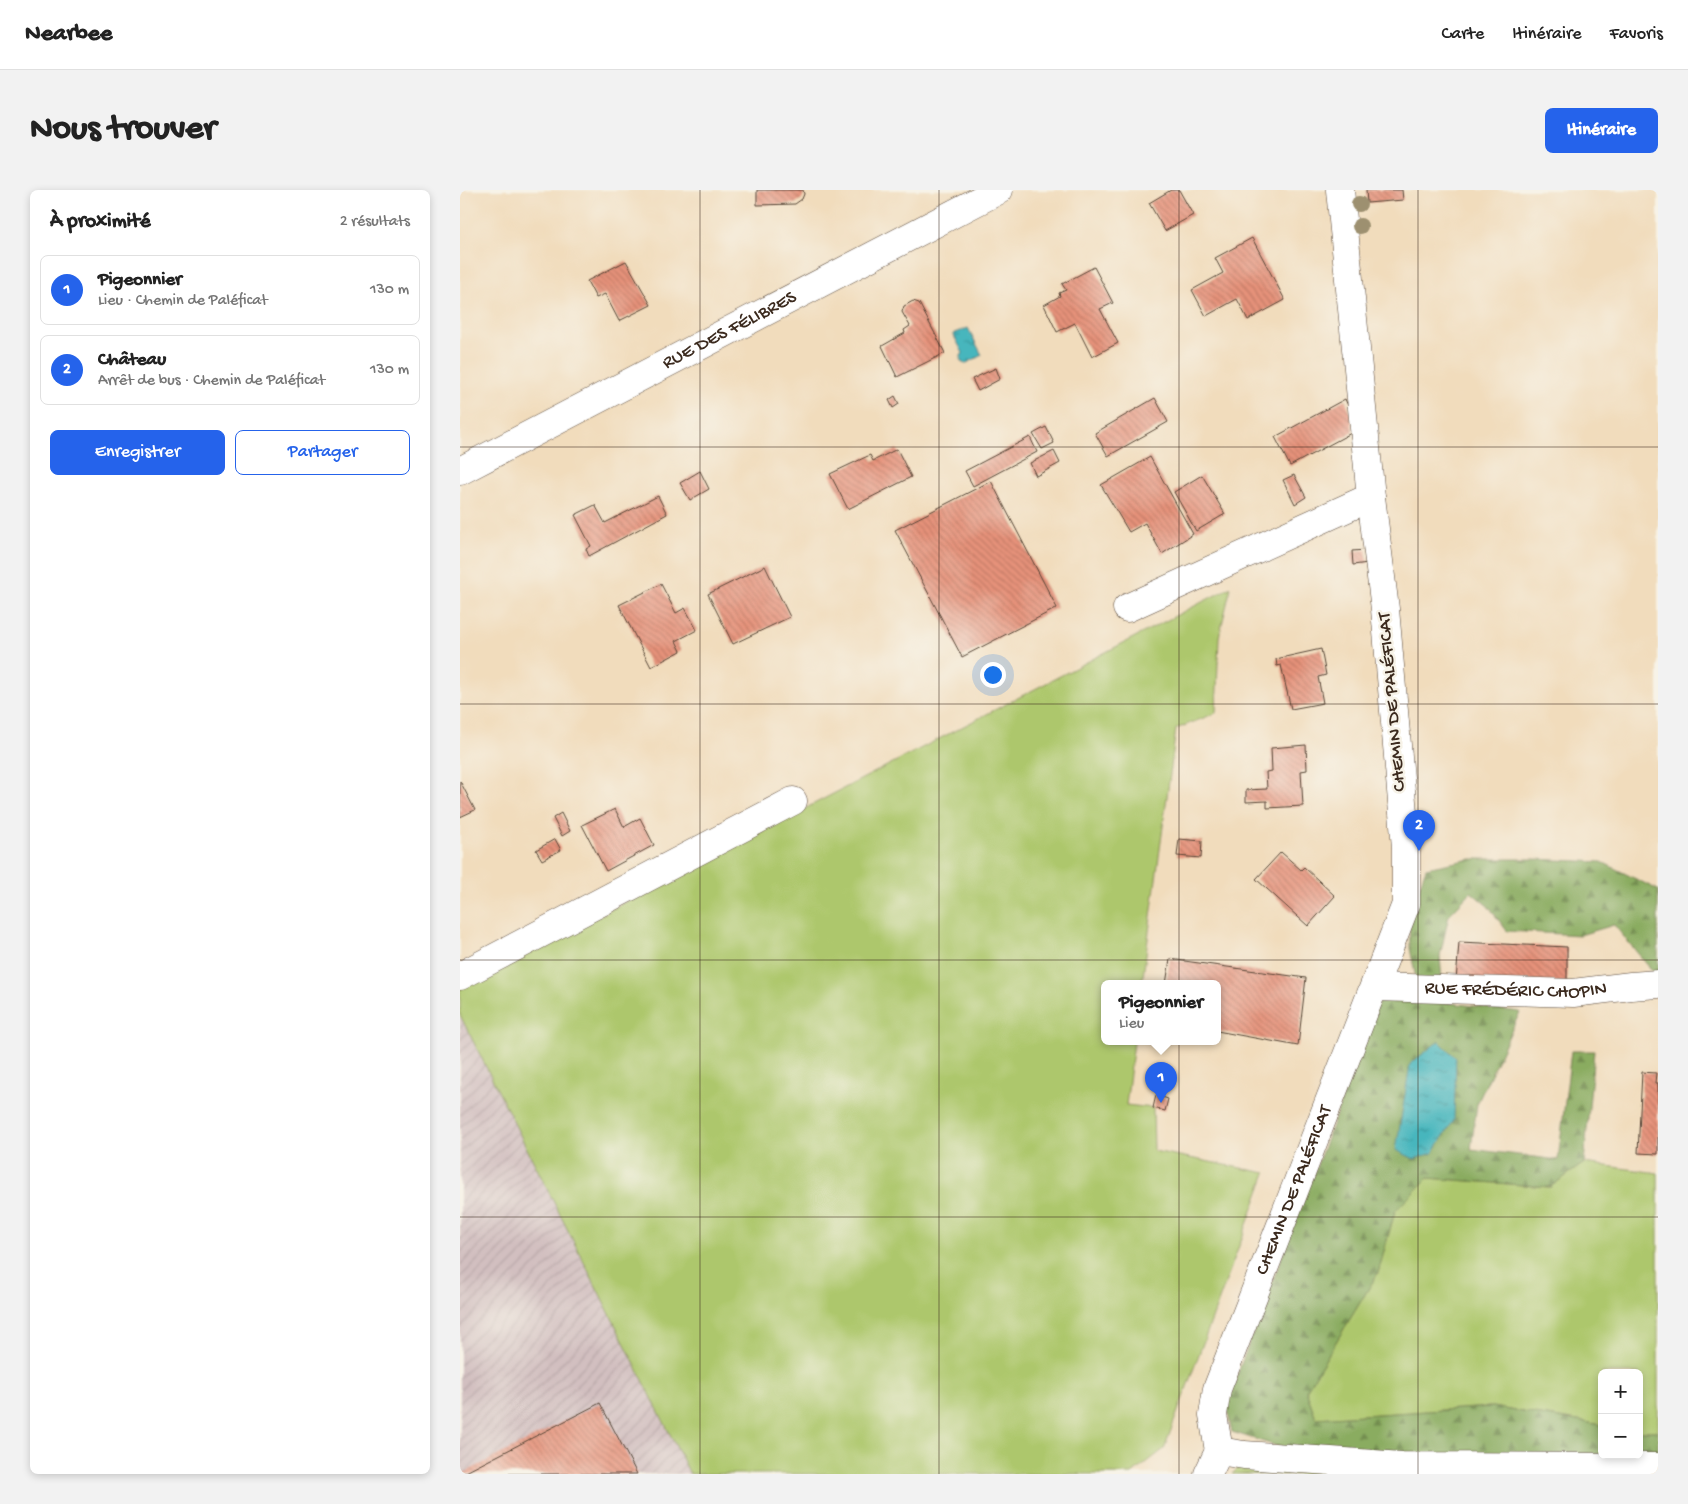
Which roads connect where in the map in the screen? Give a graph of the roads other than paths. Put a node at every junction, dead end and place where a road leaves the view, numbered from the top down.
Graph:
1 (999, 190) edge
2 (1340, 190) edge
3 (460, 471) edge
4 (1371, 497) junction
5 (1127, 608) dead end
6 (793, 801) dead end
7 (460, 976) edge
8 (1658, 984) edge
9 (1375, 987) junction
10 (1213, 1463) edge
11 (1658, 1467) edge

1 - 3 street, RUE DES FÉLIBRES
2 - 4 street, CHEMIN DE PALÉFICAT
4 - 5 street
4 - 9 street, CHEMIN DE PALÉFICAT
6 - 7 street
8 - 9 street, RUE FRÉDÉRIC CHOPIN
9 - 10 street, CHEMIN DE PALÉFICAT
10 - 11 street, CHEMIN DE PALÉFICAT

